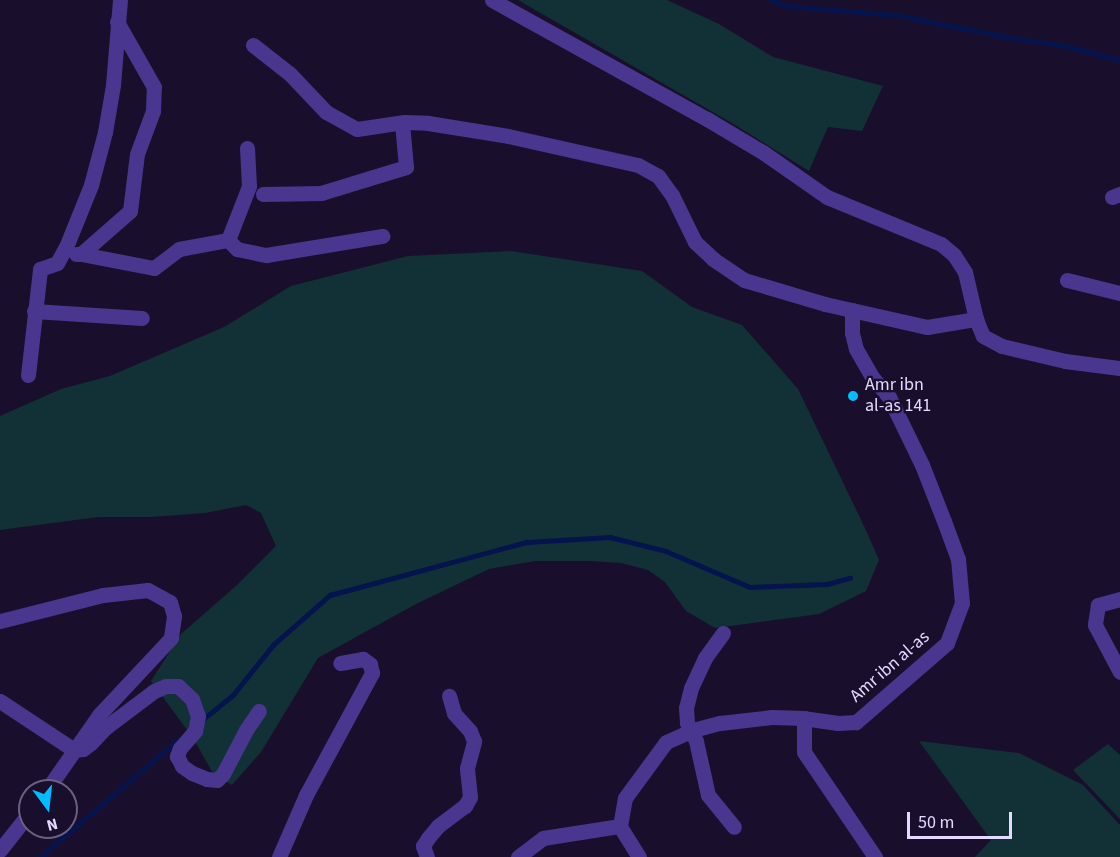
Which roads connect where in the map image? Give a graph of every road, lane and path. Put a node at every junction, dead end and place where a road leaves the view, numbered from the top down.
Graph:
1 (120, 0) edge
2 (492, 0) edge
3 (117, 22) junction
4 (253, 45) dead end
5 (402, 123) junction
6 (247, 148) dead end
7 (263, 194) dead end
8 (382, 236) dead end
9 (228, 240) junction
10 (63, 252) junction
11 (81, 254) junction
12 (1066, 280) dead end
13 (1120, 293) edge
14 (852, 310) junction
15 (34, 311) junction
16 (142, 318) dead end
17 (976, 319) junction
18 (1120, 368) edge
19 (28, 375) dead end
20 (1120, 599) edge
21 (0, 621) edge
22 (723, 633) dead end
23 (340, 663) dead end
24 (1120, 672) edge
25 (449, 696) dead end
26 (0, 701) edge
27 (259, 711) dead end
28 (804, 718) junction
29 (691, 731) junction
30 (74, 750) junction
31 (54, 779) edge
32 (620, 826) junction
33 (18, 827) edge
34 (734, 827) dead end
35 (0, 850) edge
36 (279, 857) edge
37 (427, 857) edge
38 (518, 857) edge
39 (639, 857) edge
40 (875, 857) edge

1 - 3 street
2 - 17 street
3 - 10 street
3 - 11 street
4 - 5 street
5 - 7 street
5 - 14 street
6 - 9 street
8 - 9 street
9 - 11 street
10 - 11 street
10 - 15 street
12 - 13 street
14 - 17 street
14 - 28 street, Amr ibn al-as
15 - 16 street
15 - 19 street
17 - 18 street
20 - 24 street
21 - 30 street
22 - 29 street
23 - 36 street
25 - 37 street
26 - 30 street
27 - 30 street
28 - 29 street, Amr ibn al-as
28 - 40 street
29 - 32 street, Amr ibn al-as
29 - 34 street
30 - 31 street
32 - 38 street
32 - 39 street
33 - 35 street

